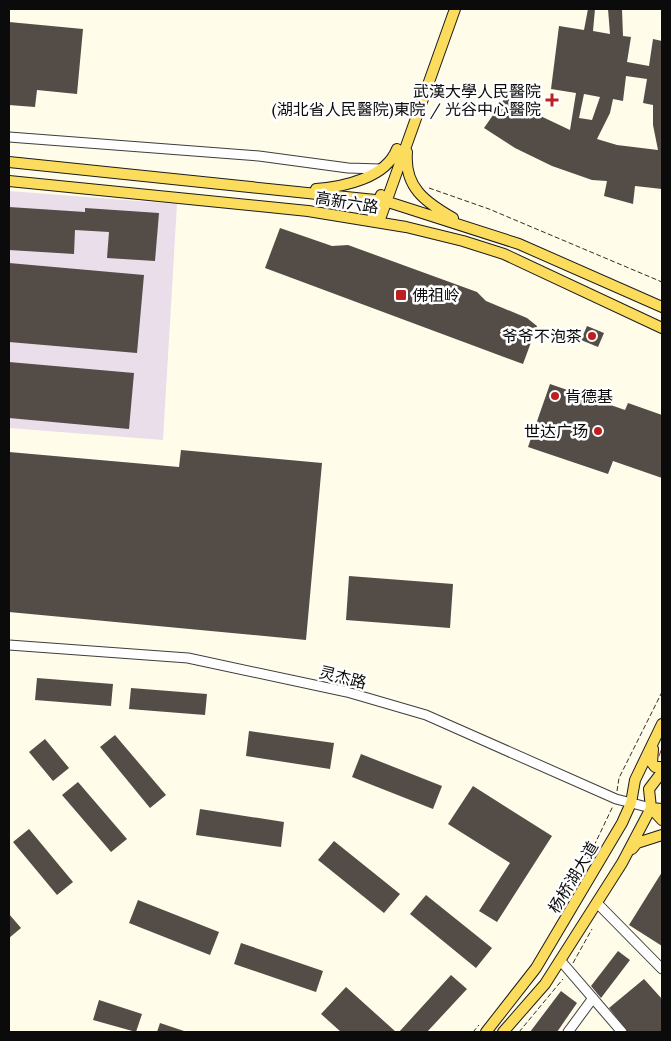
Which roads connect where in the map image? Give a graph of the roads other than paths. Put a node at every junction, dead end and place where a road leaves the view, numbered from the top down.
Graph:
1 (448, 9) edge
2 (455, 9) edge
3 (408, 135) junction
4 (9, 137) edge
5 (398, 146) junction
6 (9, 162) edge
7 (380, 169) junction
8 (9, 181) edge
9 (297, 191) junction
10 (382, 200) junction
11 (375, 221) junction
12 (472, 229) junction
13 (662, 307) edge
14 (662, 328) edge
15 (9, 645) edge
16 (662, 724) edge
17 (656, 738) junction
18 (662, 767) edge
19 (662, 772) edge
20 (632, 803) junction
21 (651, 808) junction
22 (662, 809) edge
23 (662, 820) edge
24 (662, 835) edge
25 (626, 855) junction
26 (596, 903) junction
27 (560, 960) junction
28 (662, 969) edge
29 (593, 998) junction
30 (571, 1031) edge
31 (486, 1032) edge
32 (503, 1032) edge
33 (622, 1032) edge

1 - 5 main road
2 - 3 main road
3 - 10 main road
3 - 12 main road
4 - 7 street
5 - 7 main road
5 - 10 main road
6 - 9 main road, 高新六路
7 - 9 main road
8 - 11 main road, 高新六路
9 - 10 main road, 高新六路
10 - 11 main road
10 - 12 main road, 高新六路
11 - 14 main road, 高新六路
12 - 13 main road, 高新六路
15 - 20 street, 灵杰路
16 - 17 main road, 杨桥湖大道
17 - 18 main road
17 - 20 main road, 杨桥湖大道
19 - 21 main road, 杨桥湖大道
20 - 21 street, 灵杰路
20 - 31 main road, 杨桥湖大道
21 - 22 main road
21 - 23 main road
21 - 25 main road, 杨桥湖大道
24 - 25 main road
25 - 26 main road, 杨桥湖大道
26 - 27 main road, 杨桥湖大道
26 - 28 street
27 - 29 street
27 - 32 main road, 杨桥湖大道
29 - 30 street
29 - 33 street

